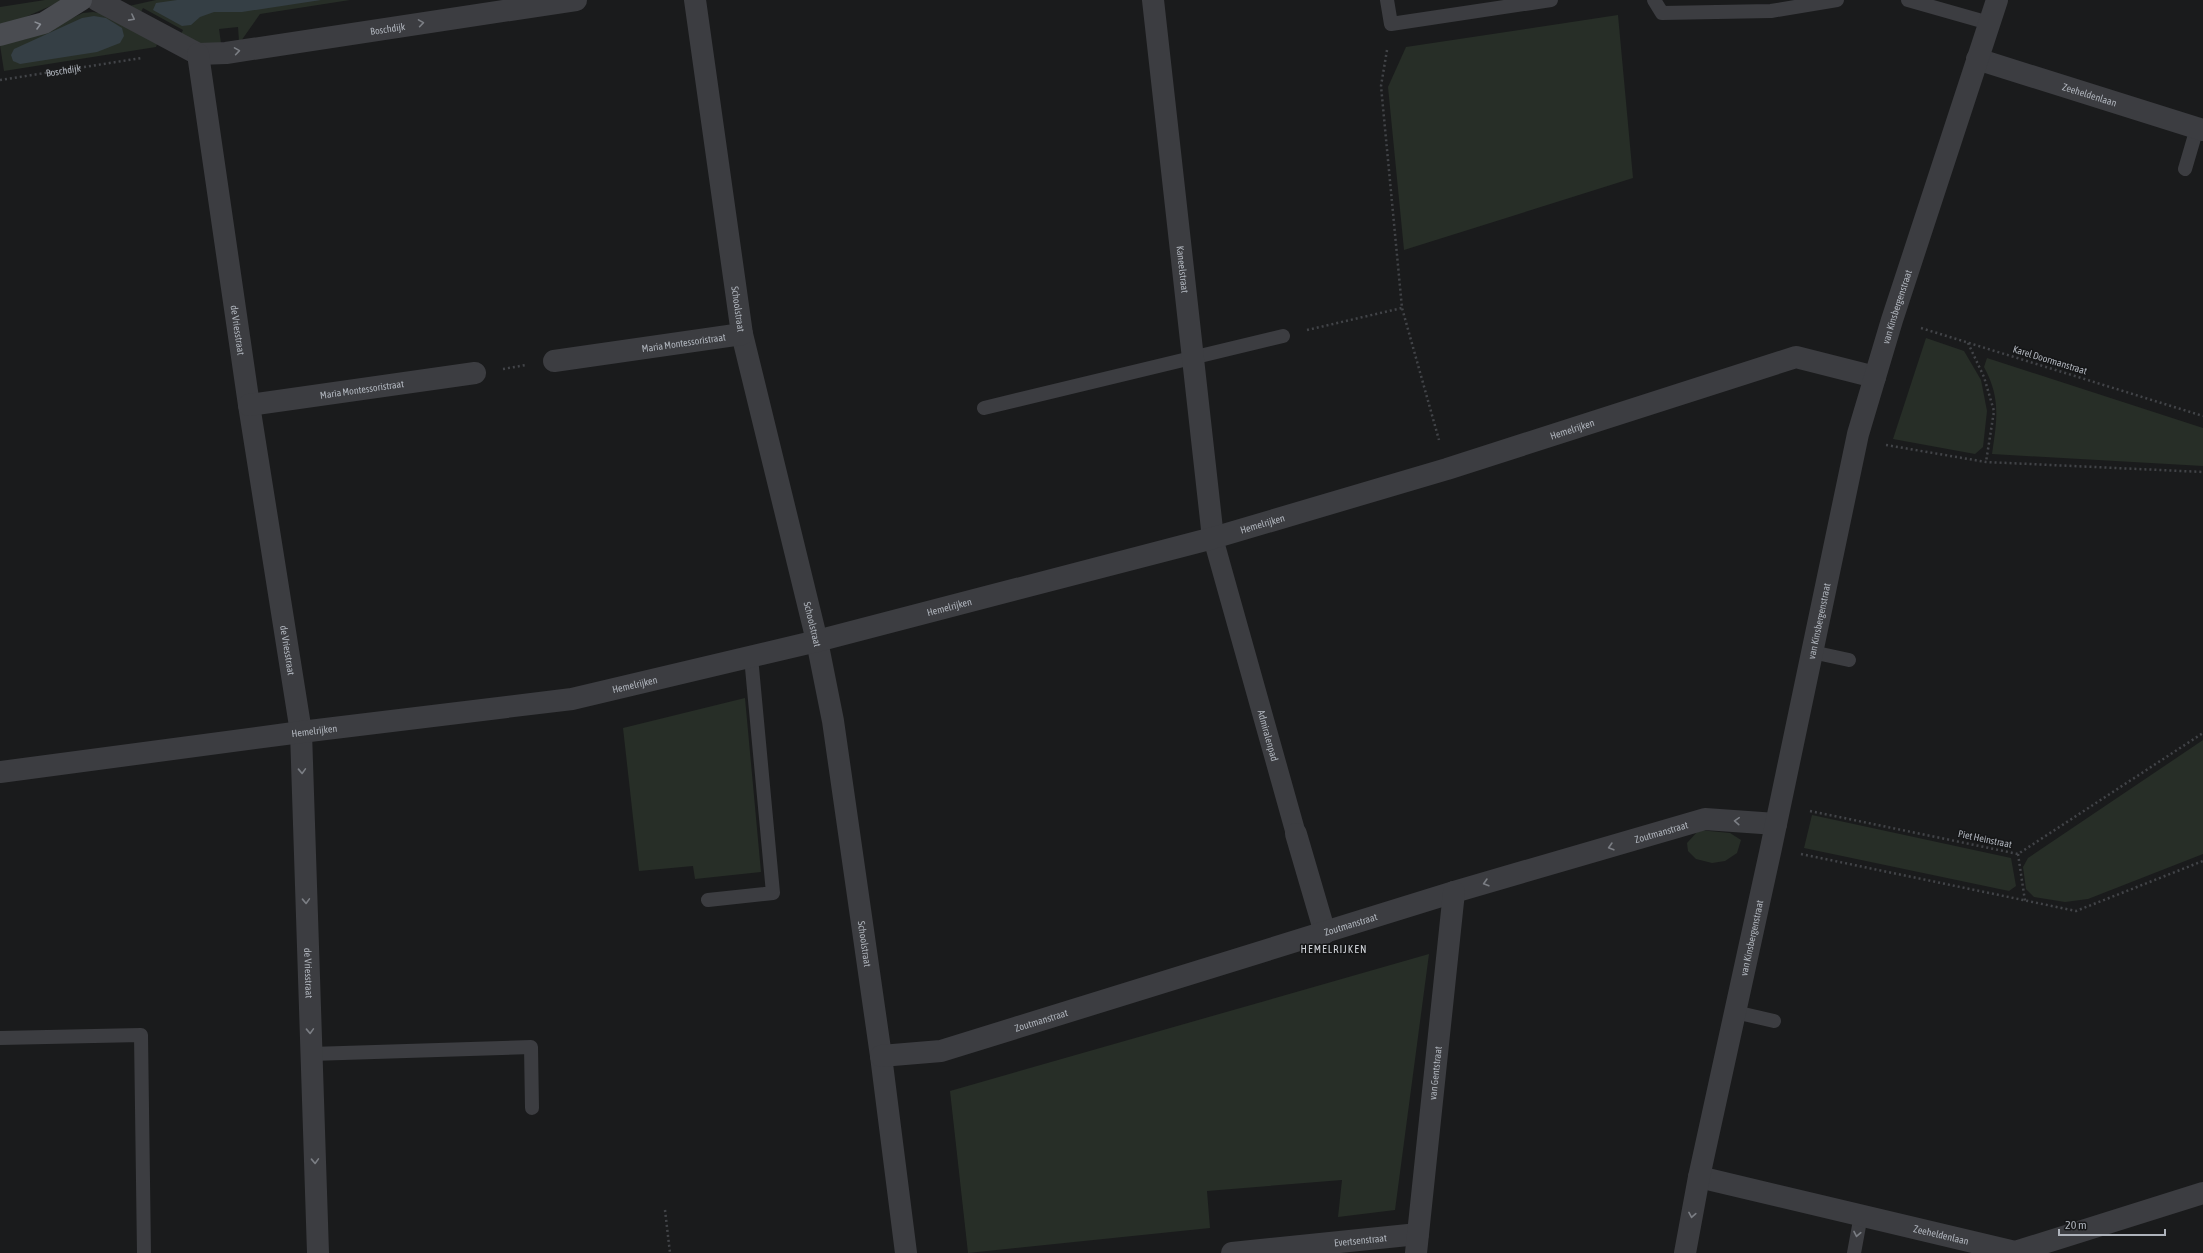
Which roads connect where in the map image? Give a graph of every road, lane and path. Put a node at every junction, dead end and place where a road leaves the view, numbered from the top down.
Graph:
1 (81, 0) edge
2 (97, 0) edge
3 (576, 0) edge
4 (695, 0) edge
5 (1153, 0) edge
6 (1387, 0) edge
7 (1551, 0) edge
8 (1654, 0) edge
9 (1837, 0) edge
10 (1908, 0) edge
11 (1997, 0) edge
12 (1989, 23) junction
13 (1391, 24) junction
14 (0, 35) edge
15 (198, 54) junction
16 (146, 58) dead end
17 (1977, 59) junction
18 (0, 80) edge
19 (2200, 129) edge
20 (2185, 169) dead end
21 (1402, 308) junction
22 (1892, 320) junction
23 (742, 334) junction
24 (1283, 336) joint
25 (1968, 343) junction
26 (1192, 358) junction
27 (554, 361) joint
28 (475, 373) joint
29 (1875, 378) junction
30 (249, 405) junction
31 (984, 408) dead end
32 (2203, 416) edge
33 (1858, 434) junction
34 (1986, 462) junction
35 (1447, 469) junction
36 (2203, 472) edge
37 (1213, 538) junction
38 (817, 641) junction
39 (1812, 652) junction
40 (751, 657) junction
41 (1849, 660) dead end
42 (301, 732) junction
43 (2203, 733) edge
44 (0, 772) edge
45 (1778, 814) junction
46 (1296, 834) joint
47 (1771, 848) junction
48 (2018, 854) junction
49 (2203, 861) edge
50 (1454, 892) junction
51 (708, 900) dead end
52 (2025, 901) junction
53 (1325, 933) junction
54 (1735, 1012) junction
55 (1774, 1021) dead end
56 (0, 1038) edge
57 (311, 1054) junction
58 (881, 1056) junction
59 (532, 1108) dead end
60 (1699, 1176) junction
61 (2203, 1193) edge
62 (665, 1210) dead end
63 (1861, 1215) junction
64 (1417, 1243) edge
65 (144, 1253) edge
66 (318, 1253) edge
67 (670, 1253) edge
68 (906, 1253) edge
69 (1232, 1253) edge
70 (1685, 1253) edge
71 (1854, 1253) edge

14 -> 1 main road
2 -> 15 street
15 -> 3 street, Boschdijk
4 - 23 street, Schoolstraat
5 - 26 street, Kaneelstraat
6 - 13 lane
7 - 13 lane
8 - 9 lane
10 - 12 lane
11 - 12 street, van Kinsbergenstraat
12 - 17 street, van Kinsbergenstraat
13 - 21 path
15 - 30 street, de Vriesstraat
16 - 18 path, Boschdijk
17 - 19 street, Zeeheldenlaan
17 - 22 street, van Kinsbergenstraat
19 - 20 lane
21 - 24 path
21 - 35 path
22 - 25 path, Karel Doormanstraat
22 - 29 street, van Kinsbergenstraat
23 - 27 street, Maria Montessoristraat
23 - 38 street, Schoolstraat
24 - 26 lane
25 - 32 path, Karel Doormanstraat
25 - 34 path
26 - 31 lane
26 - 37 street, Kaneelstraat
27 - 28 path
28 - 30 street, Maria Montessoristraat
29 - 33 street, van Kinsbergenstraat
29 - 35 street, Hemelrijken
30 - 42 street, de Vriesstraat
33 - 34 path
33 - 39 street, van Kinsbergenstraat
34 - 36 path
35 - 37 street, Hemelrijken
37 - 38 street, Hemelrijken
37 - 46 street, Admiralenpad
38 - 40 street, Hemelrijken
38 - 58 street, Schoolstraat
39 - 41 lane
39 - 45 street, van Kinsbergenstraat
40 - 42 street, Hemelrijken
40 - 51 lane
42 - 44 street, Hemelrijken
42 -> 57 street, de Vriesstraat
43 - 48 path, Piet Heinstraat
45 - 47 street, van Kinsbergenstraat
45 - 48 path, Piet Heinstraat
45 -> 50 street, Zoutmanstraat
46 - 53 street, Admiralenpad
47 - 52 path
47 - 54 street, van Kinsbergenstraat
48 - 52 path
49 - 52 path
50 - 53 street, Zoutmanstraat
50 - 64 street, van Gentstraat
53 - 58 street, Zoutmanstraat
54 - 55 lane
54 - 60 street, van Kinsbergenstraat
56 - 65 lane
57 - 59 lane
57 -> 66 street, de Vriesstraat
58 - 68 street, Schoolstraat
60 - 63 street, Zeeheldenlaan
60 -> 70 street, van Kinsbergenstraat
61 - 63 street, Zeeheldenlaan
62 - 67 path
63 -> 71 lane
64 - 69 street, Evertsenstraat

